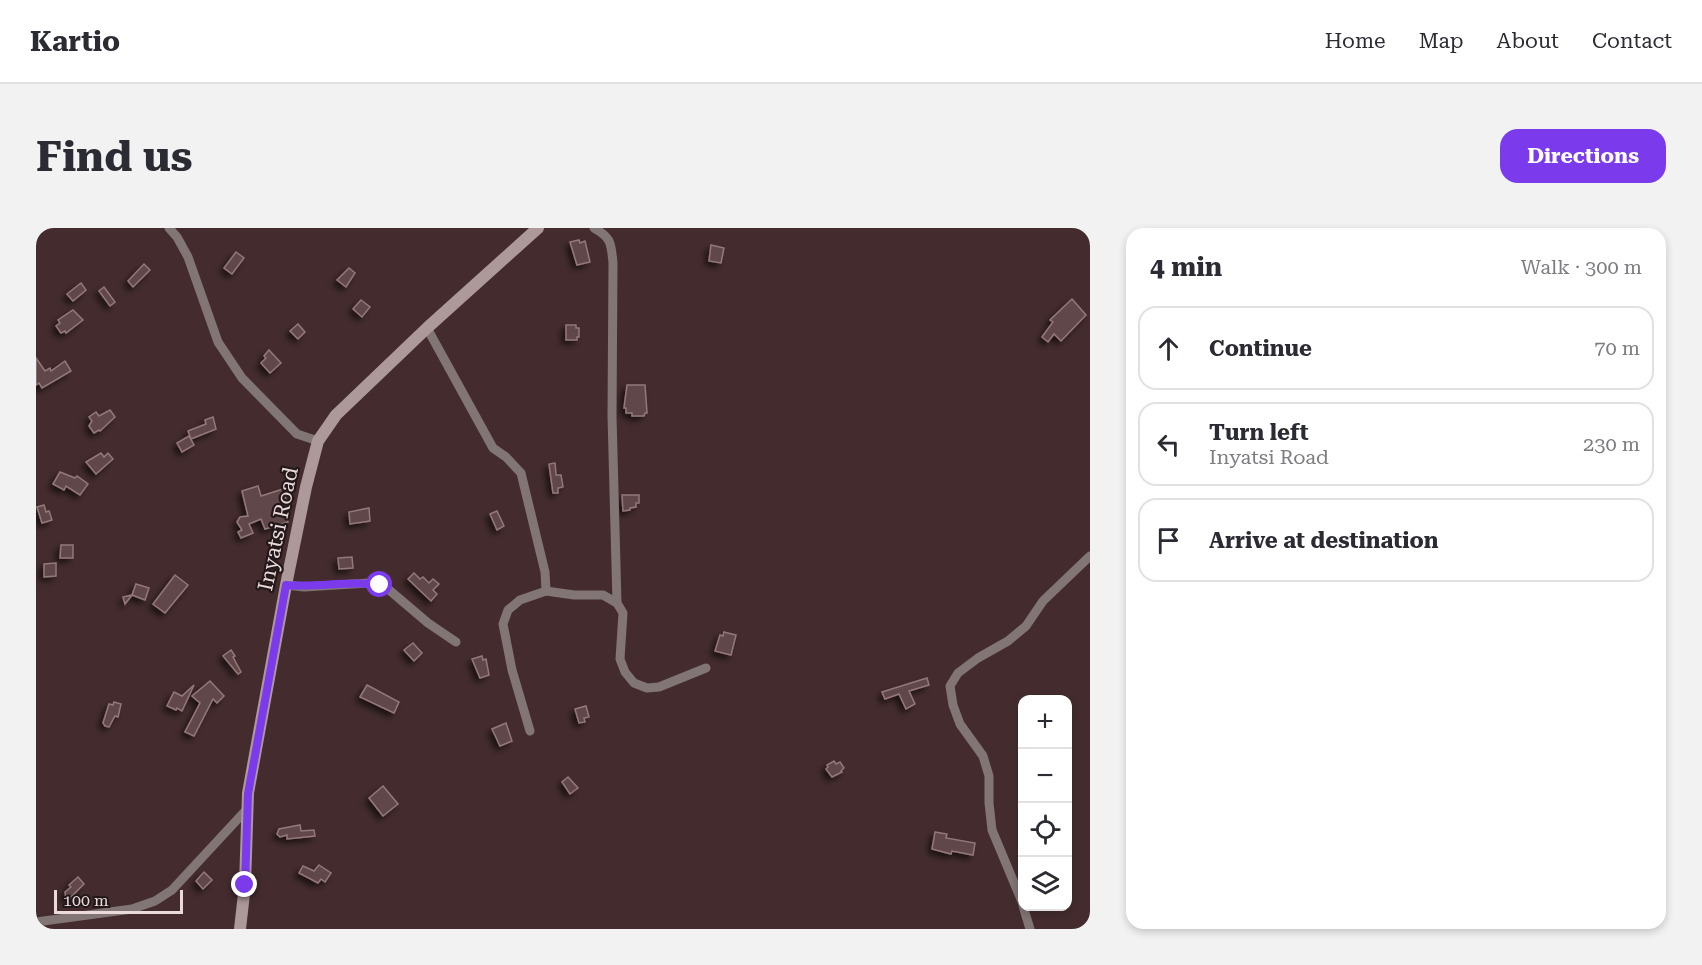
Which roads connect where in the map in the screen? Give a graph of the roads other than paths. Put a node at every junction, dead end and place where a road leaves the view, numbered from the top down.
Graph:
1 (169, 228) edge
2 (538, 228) edge
3 (594, 228) edge
4 (427, 328) junction
5 (318, 441) junction
6 (1090, 556) edge
7 (286, 585) junction
8 (546, 591) junction
9 (617, 603) junction
10 (456, 642) dead end
11 (706, 668) dead end
12 (530, 730) dead end
13 (248, 808) junction
14 (1018, 893) edge
15 (1025, 911) edge
16 (36, 922) edge
17 (240, 929) edge
18 (1030, 929) edge

1 - 5 street
2 - 4 street, Inyatsi Road
3 - 9 street
4 - 5 street, Inyatsi Road
4 - 8 street
5 - 7 street, Inyatsi Road
6 - 14 street
7 - 10 street
7 - 13 street, Inyatsi Road
8 - 9 street
8 - 12 street
9 - 11 street
13 - 16 street
13 - 17 street, Inyatsi Road
15 - 18 street

